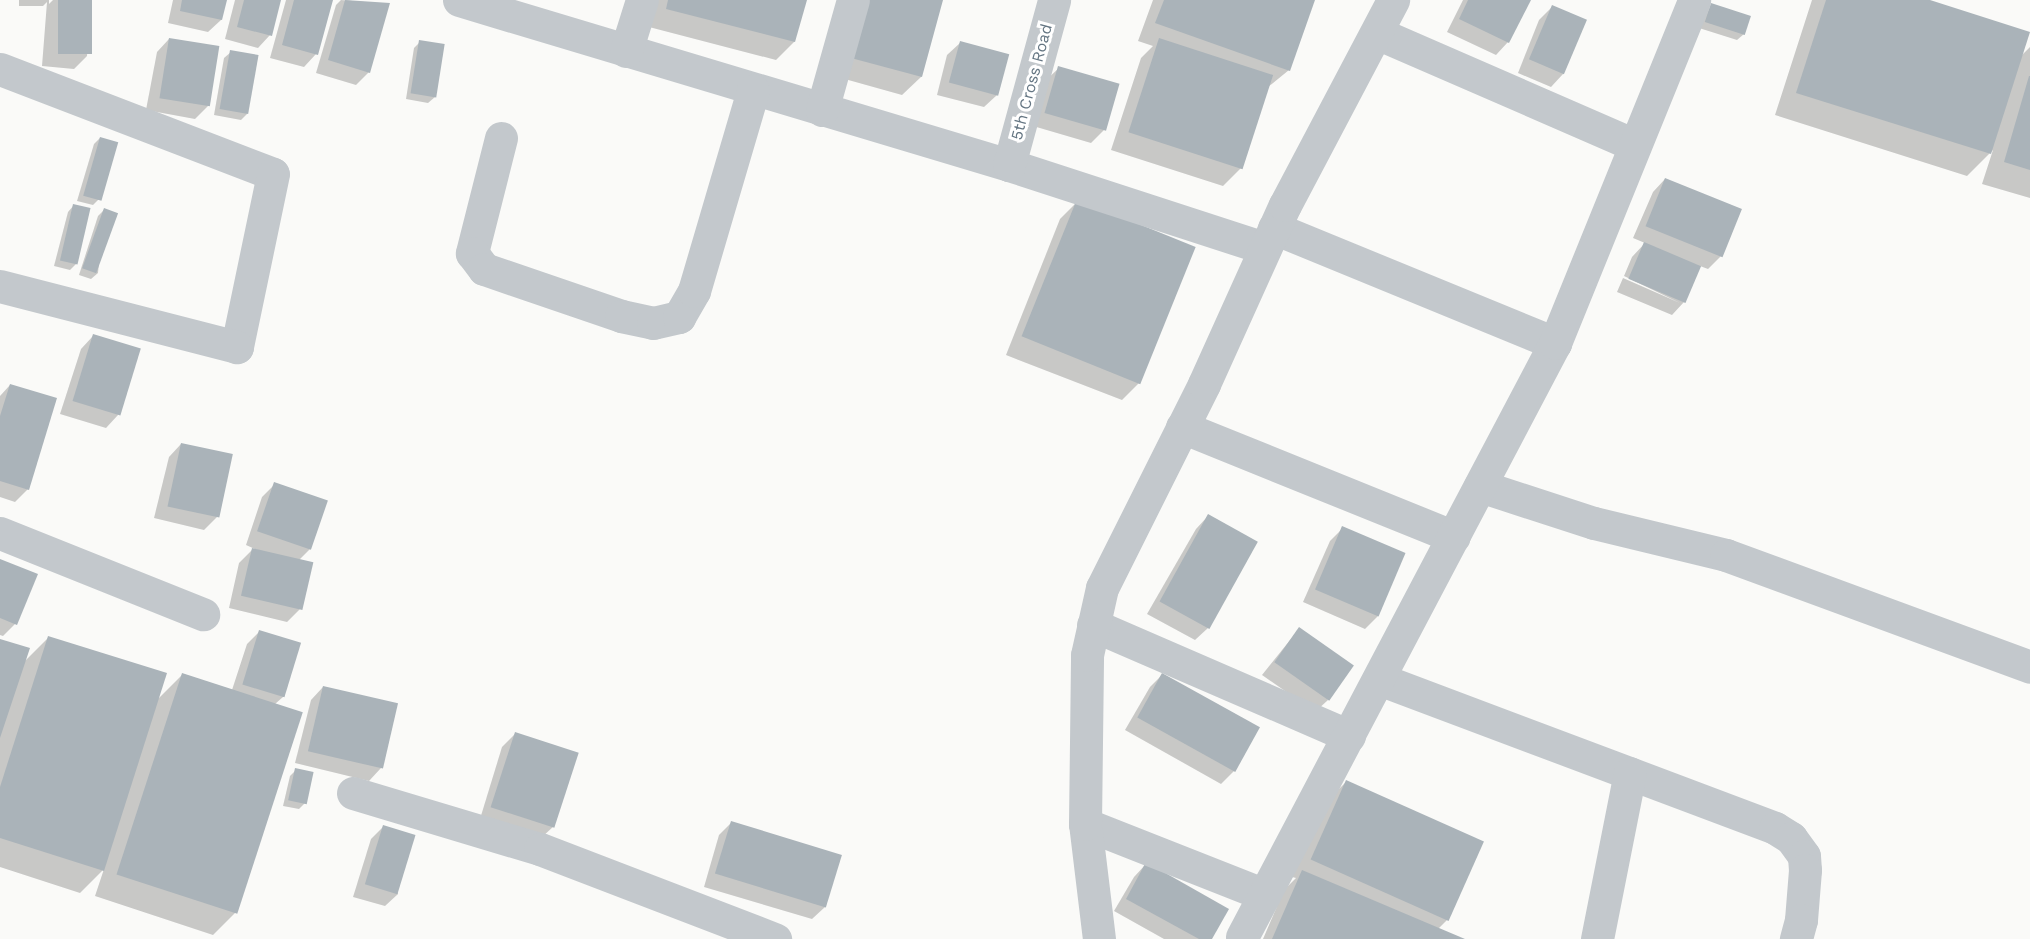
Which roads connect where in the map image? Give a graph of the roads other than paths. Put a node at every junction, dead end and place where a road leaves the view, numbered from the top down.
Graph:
1 (459, 0) edge
2 (642, 0) edge
3 (853, 0) edge
4 (1054, 0) edge
5 (1393, 0) edge
6 (1694, 0) edge
7 (1377, 33) junction
8 (626, 51) junction
9 (0, 69) edge
10 (753, 90) junction
11 (822, 110) junction
12 (501, 138) dead end
13 (1635, 146) junction
14 (1009, 165) junction
15 (1269, 238) junction
16 (0, 286) edge
17 (1555, 343) junction
18 (1182, 427) junction
19 (1480, 486) junction
20 (0, 533) edge
21 (1454, 537) junction
22 (203, 614) dead end
23 (1094, 625) junction
24 (2030, 667) edge
25 (1379, 679) junction
26 (1348, 736) junction
27 (1630, 773) junction
28 (352, 794) dead end
29 (1085, 824) junction
30 (1265, 895) junction
31 (1242, 937) dead end
32 (775, 939) edge
33 (1099, 939) edge
34 (1597, 939) edge
35 (1796, 939) edge

1 - 8 street
2 - 8 street
3 - 11 street
4 - 14 street, 5th Cross Road
5 - 7 street
6 - 13 street
7 - 13 street
7 - 15 street
8 - 10 street
9 - 16 street
10 - 11 street
10 - 12 street
11 - 14 street
13 - 17 street
14 - 15 street
15 - 17 street
15 - 18 street
17 - 19 street
18 - 21 street
18 - 23 street
19 - 21 street
19 - 24 street
20 - 22 street
21 - 25 street
23 - 26 street
23 - 29 street
25 - 26 street
25 - 27 street
26 - 30 street
27 - 34 street
27 - 35 street
28 - 32 street
29 - 30 street
29 - 33 street
30 - 31 street

